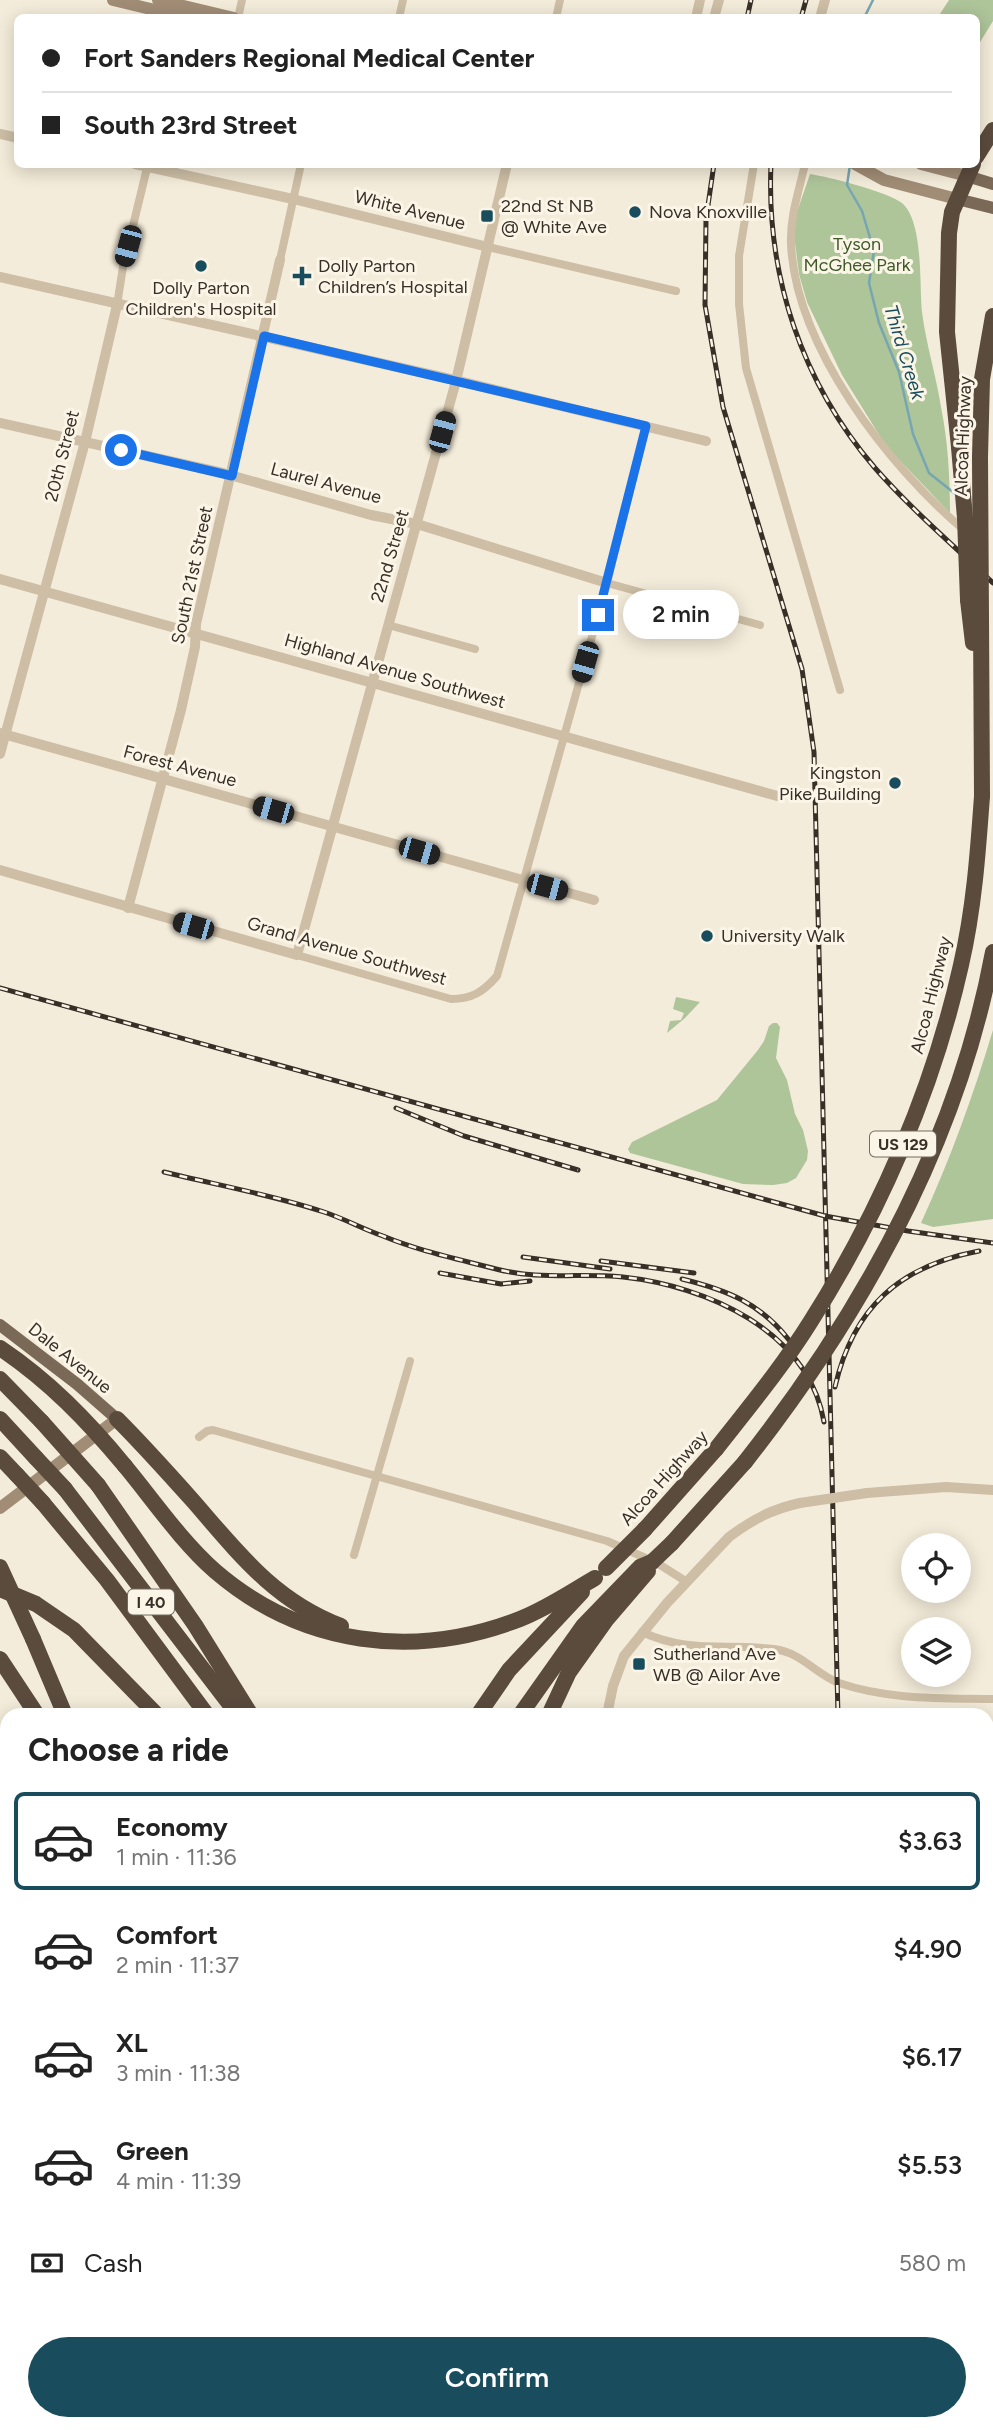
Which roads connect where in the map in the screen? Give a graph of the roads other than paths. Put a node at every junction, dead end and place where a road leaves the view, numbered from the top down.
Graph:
1 (113, 0) edge
2 (158, 0) edge
3 (183, 14) edge
4 (993, 130) edge
5 (980, 151) edge
6 (142, 168) edge
7 (156, 168) edge
8 (300, 168) edge
9 (506, 168) edge
10 (753, 168) edge
11 (804, 168) edge
12 (862, 168) edge
13 (970, 170) edge
14 (993, 184) edge
15 (293, 199) junction
16 (957, 199) junction
17 (993, 208) edge
18 (488, 247) junction
19 (280, 260) joint
20 (0, 277) edge
21 (676, 292) dead end
22 (117, 304) junction
23 (993, 316) edge
24 (264, 336) junction
25 (456, 381) junction
26 (0, 423) edge
27 (646, 426) junction
28 (706, 441) dead end
29 (85, 442) junction
30 (232, 476) junction
31 (417, 524) junction
32 (993, 555) edge
33 (0, 579) edge
34 (607, 583) junction
35 (45, 591) junction
36 (388, 625) junction
37 (760, 625) dead end
38 (196, 634) junction
39 (475, 649) dead end
40 (373, 683) junction
41 (980, 687) junction
42 (840, 690) dead end
43 (3, 734) edge
44 (563, 737) junction
45 (0, 754) edge
46 (163, 780) junction
47 (782, 797) dead end
48 (333, 826) junction
49 (0, 870) edge
50 (524, 880) junction
51 (594, 900) dead end
52 (128, 908) junction
53 (993, 952) edge
54 (297, 955) junction
55 (0, 1325) edge
56 (0, 1348) edge
57 (410, 1361) dead end
58 (0, 1380) edge
59 (0, 1419) edge
60 (117, 1419) junction
61 (199, 1437) dead end
62 (0, 1457) edge
63 (375, 1477) junction
64 (993, 1490) edge
65 (0, 1508) edge
66 (354, 1555) dead end
67 (0, 1567) edge
68 (601, 1573) junction
69 (632, 1582) junction
70 (687, 1582) junction
71 (0, 1589) edge
72 (642, 1632) junction
73 (391, 1641) junction
74 (0, 1659) edge
75 (993, 1699) edge
76 (32, 1708) edge
77 (62, 1708) edge
78 (150, 1708) edge
79 (202, 1708) edge
80 (233, 1708) edge
81 (247, 1708) edge
82 (483, 1708) edge
83 (525, 1708) edge
84 (553, 1708) edge
85 (608, 1708) edge

1 - 3 main road
2 - 3 main road
4 - 5 highway
6 - 22 street, 20th Street
7 - 15 street, White Avenue
8 - 15 street, South 21st Street
9 - 18 street, 22nd Street
10 - 42 street
11 - 32 street
12 - 16 main road
13 - 14 main road
13 - 16 highway
15 - 18 street, White Avenue
15 - 19 street, South 21st Street
16 - 17 main road
16 - 41 highway, bridge
18 - 21 street, White Avenue
18 - 25 street, 22nd Street
19 - 24 street, South 21st Street
20 - 22 street
22 - 24 street
22 - 29 street, 20th Street
23 - 41 highway, Alcoa Highway / US 129, bridge
24 - 25 street
24 - 30 street, South 21st Street
25 - 27 street
25 - 31 street, 22nd Street
26 - 29 street, Laurel Avenue
27 - 28 street
27 - 34 street
29 - 30 street, Laurel Avenue
29 - 35 street, 20th Street
30 - 31 street, Laurel Avenue
30 - 38 street, South 21st Street
31 - 34 street, Laurel Avenue
31 - 36 street, 22nd Street
33 - 35 street, Highland Avenue Southwest
34 - 37 street, Laurel Avenue
34 - 44 street
35 - 38 street, Highland Avenue Southwest
35 - 43 street, 20th Street
36 - 39 street
36 - 40 street, 22nd Street
38 - 40 street, Highland Avenue Southwest
38 - 46 street, South 21st Street
40 - 44 street, Highland Avenue Southwest
40 - 48 street, 22nd Street
41 - 68 highway, Alcoa Highway / US 129, bridge
43 - 45 street, 20th Street
43 - 46 street, Forest Avenue
44 - 47 street, Highland Avenue Southwest
44 - 50 street
46 - 48 street, Forest Avenue
46 - 52 street, South 21st Street
48 - 50 street, Forest Avenue
48 - 54 street, 22nd Street
49 - 52 street, Grand Avenue Southwest
50 - 51 street, Forest Avenue
50 - 54 street, Grand Avenue Southwest
52 - 54 street, Grand Avenue Southwest
53 - 69 highway, US 129, bridge
55 - 60 main road, Dale Avenue
56 - 73 highway, bridge
57 - 63 street
58 - 81 highway, bridge
59 - 80 highway, I 40, bridge
60 - 65 main road
60 - 73 highway
61 - 63 street
62 - 79 highway, I 40, bridge
63 - 66 street
63 - 70 street
64 - 70 street, bridge
67 - 77 highway, bridge
68 - 73 highway
68 - 82 highway
69 - 83 highway
69 - 84 highway
70 - 72 street
71 - 78 highway
72 - 75 street
72 - 85 street
74 - 76 highway

